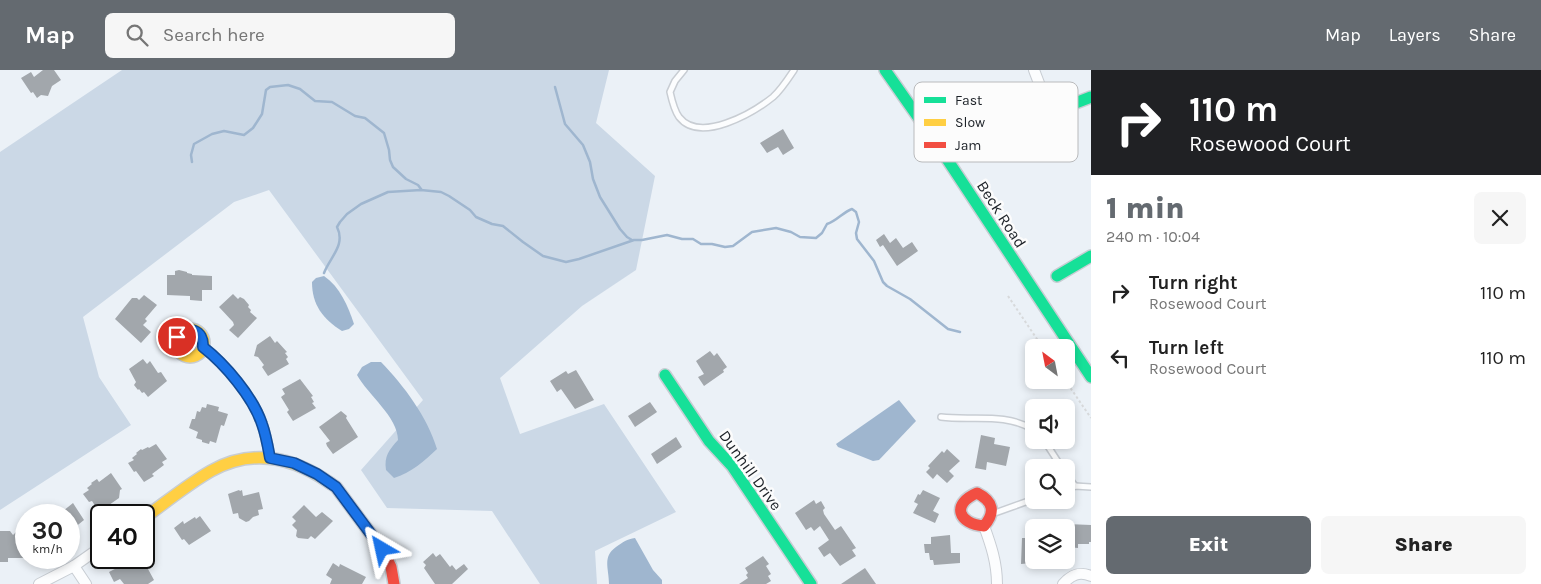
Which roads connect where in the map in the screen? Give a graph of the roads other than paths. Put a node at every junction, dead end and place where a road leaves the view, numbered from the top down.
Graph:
1 (684, 70) edge
2 (794, 70) edge
3 (885, 70) edge
4 (1034, 70) edge
5 (1039, 82) edge
6 (1091, 97) edge
7 (1078, 102) edge
8 (914, 111) edge
9 (949, 162) edge
10 (1091, 256) edge
11 (1058, 276) dead end
12 (203, 347) dead end
13 (665, 375) dead end
14 (1091, 377) edge
15 (941, 417) dead end
16 (1025, 425) edge
17 (270, 458) junction
18 (1075, 486) edge
19 (1091, 486) edge
20 (1025, 502) edge
21 (155, 510) edge
22 (992, 514) junction
23 (984, 526) junction
24 (68, 569) edge
25 (76, 569) edge
26 (1091, 576) edge
27 (39, 584) edge
28 (86, 584) edge
29 (394, 584) edge
30 (811, 584) edge
31 (997, 584) edge
32 (1063, 584) edge

1 - 2 lane
3 - 8 street, Beck Road
4 - 5 street
6 - 7 street
9 - 14 street, Beck Road
10 - 11 street
12 - 17 street
13 - 30 street, Dunhill Drive
15 - 16 lane
17 - 21 street
17 - 29 street
18 - 19 lane
20 - 22 lane
22 - 23 street
22 - 23 street
23 - 31 street
24 - 27 street
25 - 28 street
26 - 32 street

